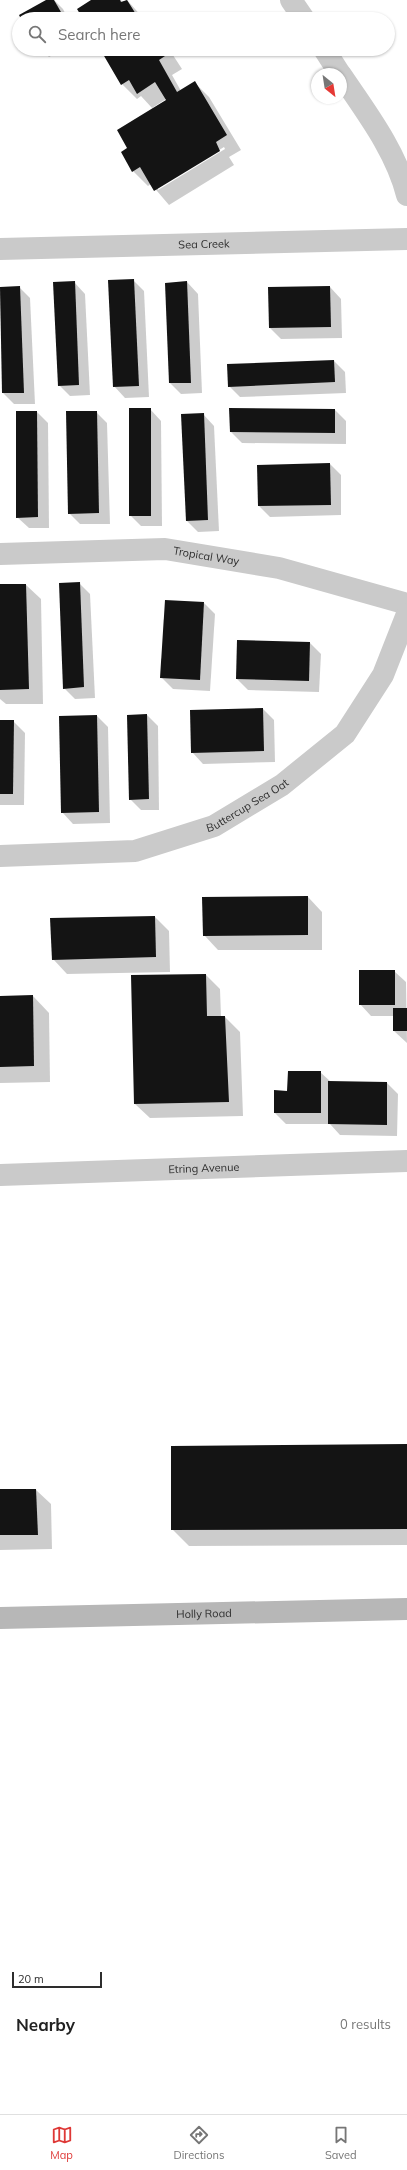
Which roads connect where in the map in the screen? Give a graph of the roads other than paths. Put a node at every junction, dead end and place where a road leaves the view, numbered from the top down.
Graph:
1 (291, 0) edge
2 (299, 12) edge
3 (329, 56) edge
4 (337, 68) edge
5 (347, 83) edge
6 (407, 195) edge
7 (407, 239) edge
8 (0, 249) edge
9 (0, 554) edge
10 (407, 604) edge
11 (407, 614) edge
12 (0, 856) edge
13 (407, 1161) edge
14 (0, 1175) edge
15 (407, 1609) edge
16 (0, 1618) edge

1 - 2 street
3 - 4 street
5 - 6 street
7 - 8 street, Sea Creek
9 - 10 street, Tropical Way
11 - 12 street, Buttercup Sea Oat
13 - 14 street, Etring Avenue
15 - 16 main road, Holly Road

